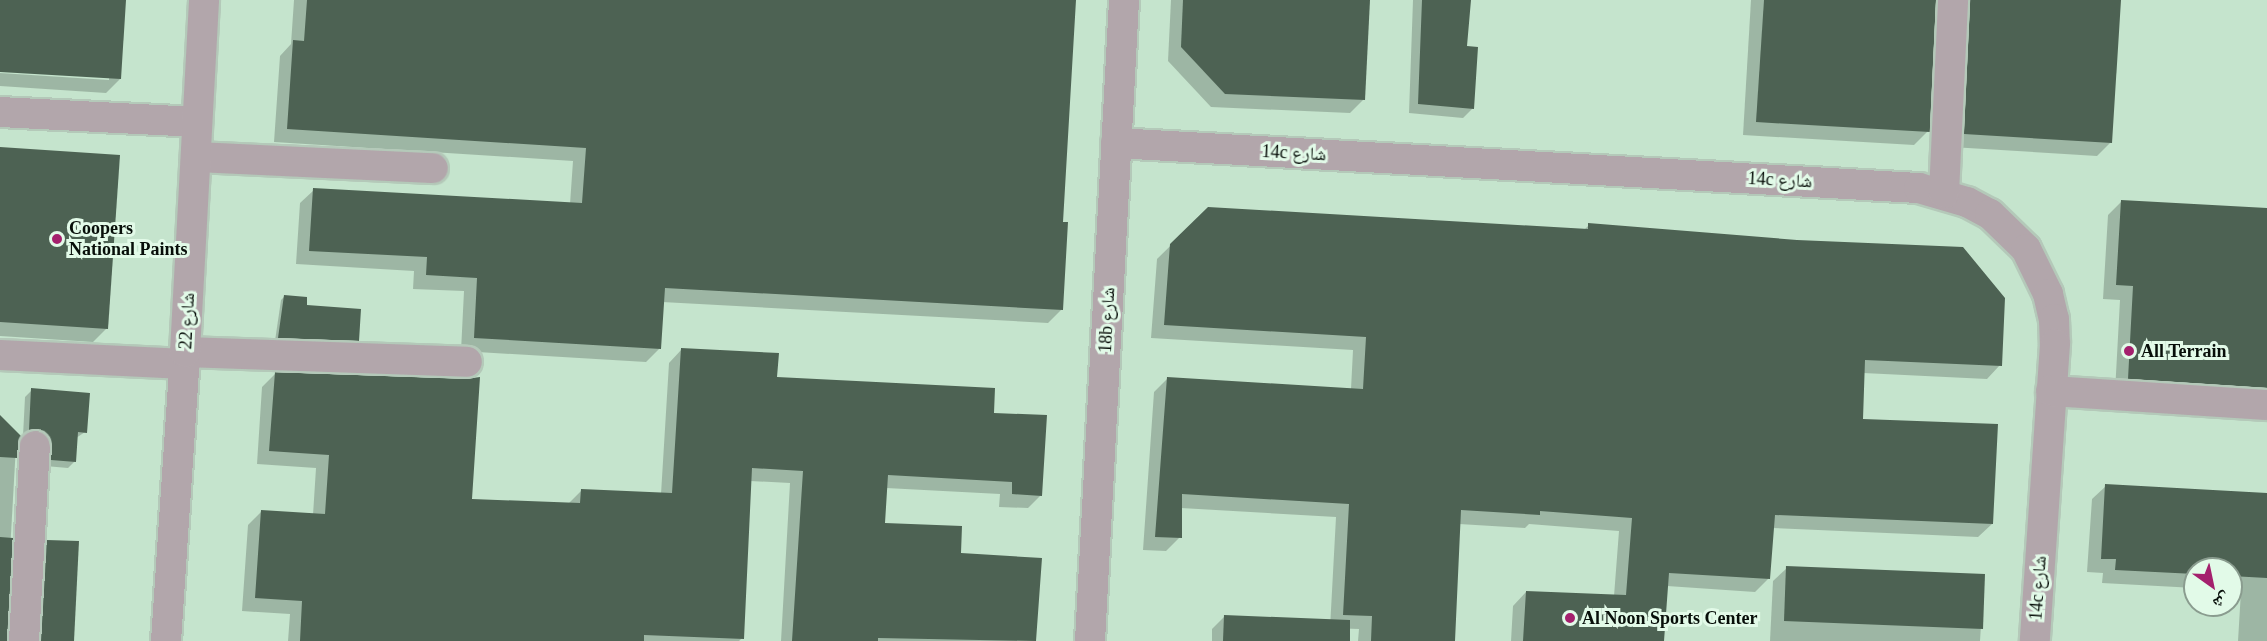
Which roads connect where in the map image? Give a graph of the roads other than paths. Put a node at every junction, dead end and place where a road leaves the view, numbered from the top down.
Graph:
1 (204, 0) edge
2 (1124, 0) edge
3 (1953, 0) edge
4 (0, 112) edge
5 (197, 122) junction
6 (1116, 143) junction
7 (196, 157) junction
8 (433, 168) dead end
9 (1944, 193) junction
10 (0, 355) edge
11 (185, 358) junction
12 (467, 362) dead end
13 (2051, 391) junction
14 (2267, 405) edge
15 (35, 446) dead end
16 (24, 641) edge
17 (166, 641) edge
18 (1090, 641) edge
19 (2035, 641) edge

1 - 5 street, شارع 22
2 - 6 street, 18b شارع
3 - 9 street
4 - 5 street
5 - 7 street, شارع 22
6 - 9 street, 14c شارع
6 - 18 street, 18b شارع
7 - 8 street
7 - 11 street, شارع 22
9 - 13 street, 14c شارع
10 - 11 street
11 - 12 street
11 - 17 street, شارع 22
13 - 14 street
13 - 19 street, 14c شارع
15 - 16 street

